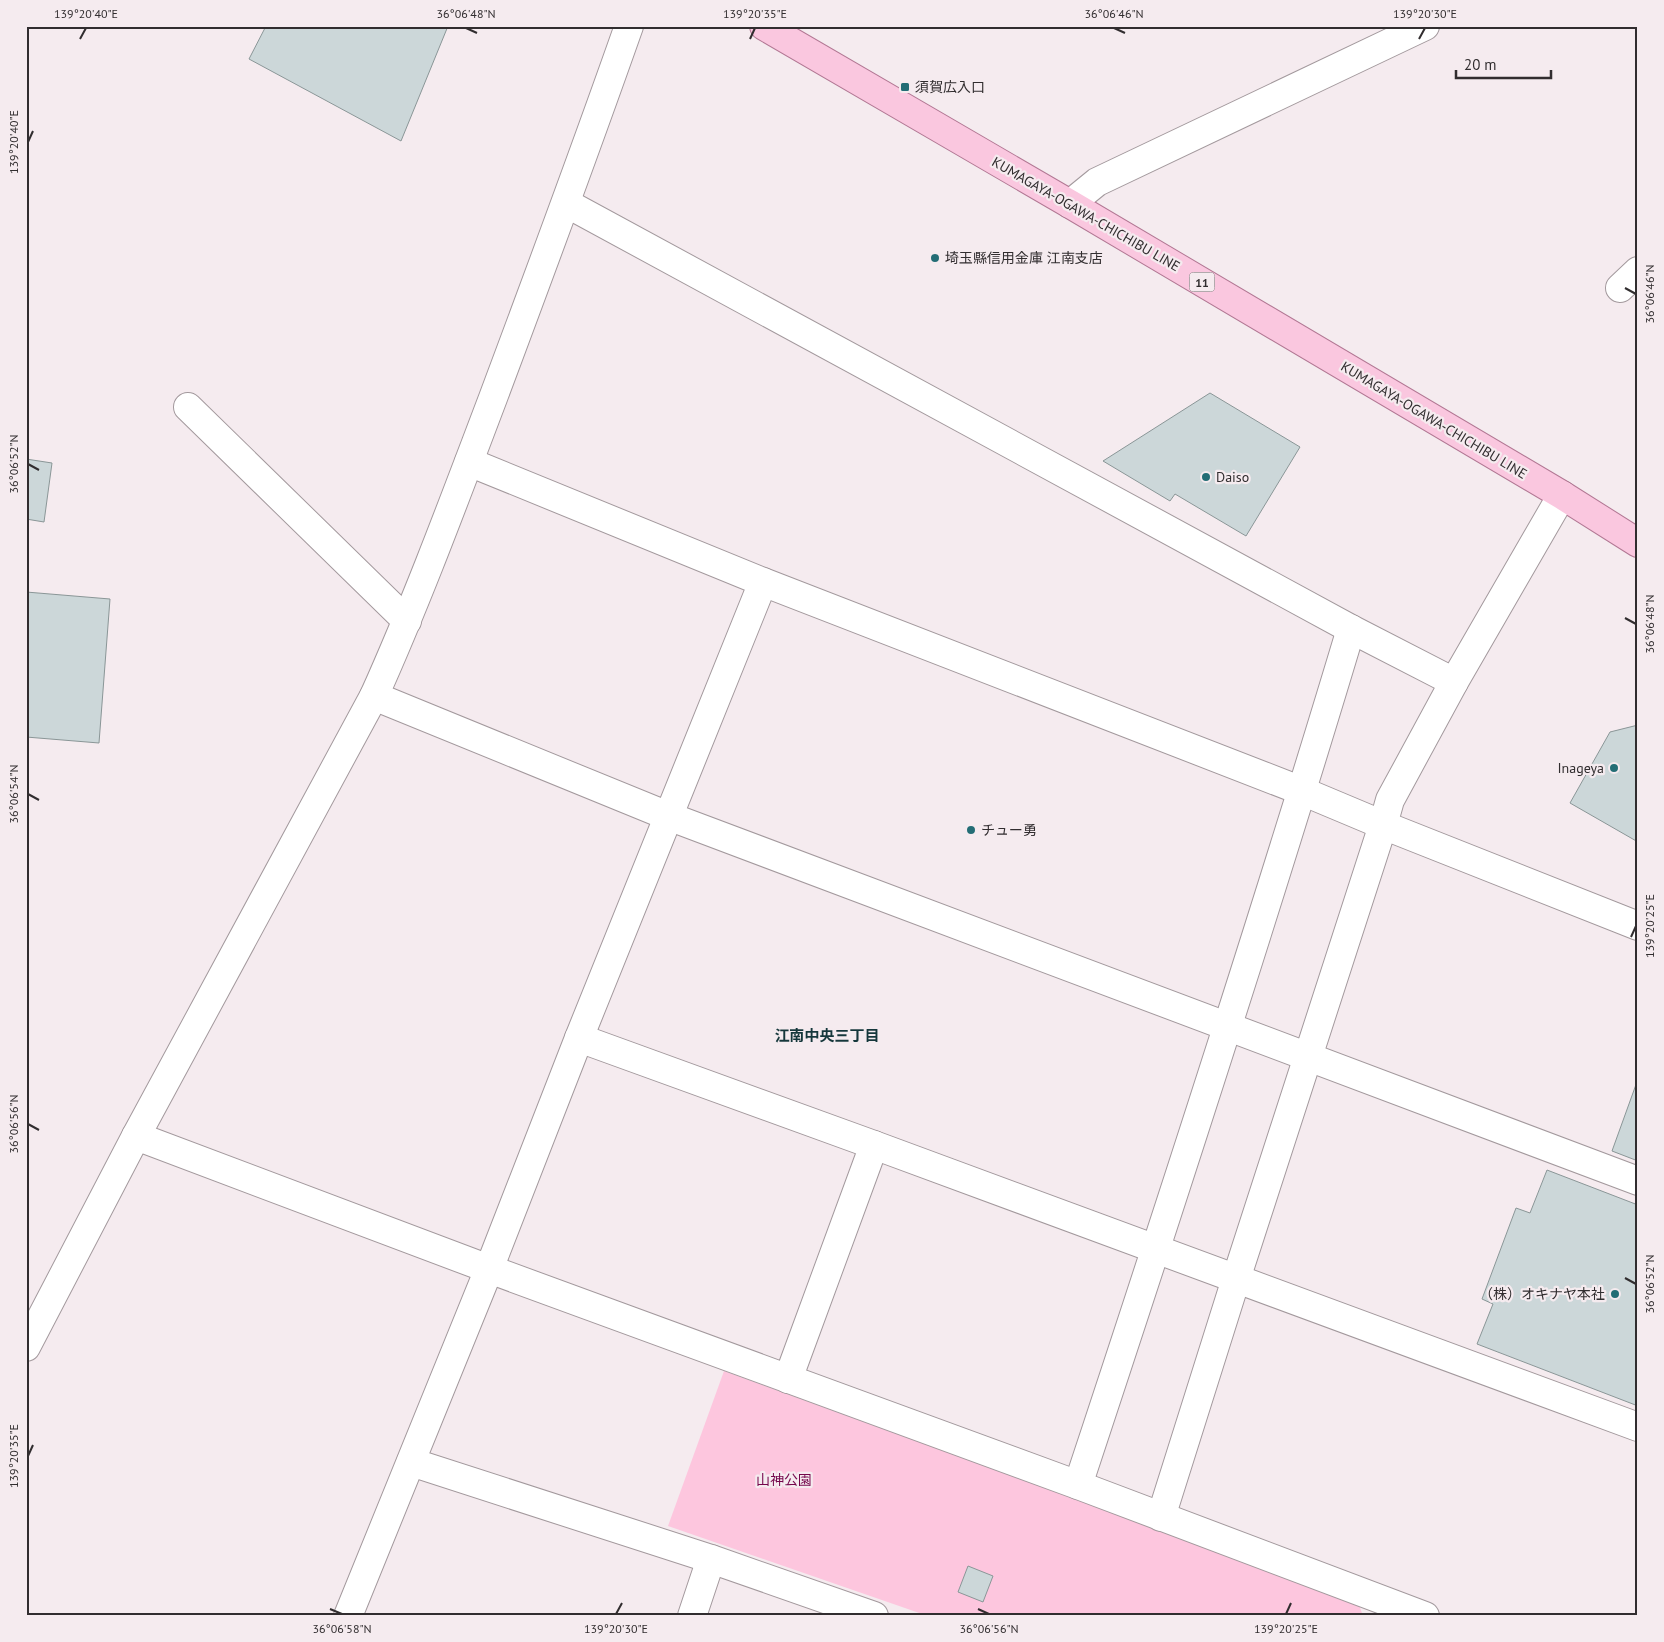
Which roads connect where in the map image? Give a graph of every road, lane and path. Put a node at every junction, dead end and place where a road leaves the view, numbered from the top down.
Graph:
1 (629, 26) edge
2 (764, 26) edge
3 (1425, 26) edge
4 (566, 203) junction
5 (1070, 204) junction
6 (188, 407) dead end
7 (469, 462) junction
8 (1562, 495) junction
9 (1638, 543) edge
10 (763, 582) junction
11 (407, 620) junction
12 (1351, 629) junction
13 (1454, 682) junction
14 (374, 696) junction
15 (1302, 791) junction
16 (668, 816) junction
17 (1383, 826) junction
18 (1638, 926) edge
19 (1227, 1026) junction
20 (579, 1038) junction
21 (1308, 1056) junction
22 (136, 1136) junction
23 (874, 1145) junction
24 (1638, 1181) edge
25 (1156, 1250) junction
26 (489, 1269) junction
27 (1236, 1279) junction
28 (26, 1347) edge
29 (788, 1379) junction
30 (1638, 1427) edge
31 (411, 1462) junction
32 (1078, 1485) junction
33 (1161, 1517) junction
34 (711, 1560) junction
35 (1384, 1609) edge
36 (348, 1616) edge
37 (692, 1616) edge
38 (874, 1616) edge
39 (1425, 1616) edge

1 - 4 street
2 - 5 main road, KUMAGAYA-OGAWA-CHICHIBU LINE / 11
3 - 5 street
4 - 7 street
4 - 12 street
5 - 8 main road, KUMAGAYA-OGAWA-CHICHIBU LINE / 11
6 - 11 street
7 - 10 street
7 - 11 street
8 - 9 main road, KUMAGAYA-OGAWA-CHICHIBU LINE / 11
8 - 13 street
10 - 15 street
10 - 16 street
11 - 14 street
12 - 13 street
12 - 15 street
13 - 17 street
14 - 16 street
14 - 22 street
15 - 17 street
15 - 19 street
16 - 19 street
16 - 20 street
17 - 18 street
17 - 21 street
19 - 21 street
19 - 25 street
20 - 23 street
20 - 26 street
21 - 24 street
21 - 27 street
22 - 26 street
22 - 28 street
23 - 25 street
23 - 29 street
25 - 27 street
25 - 32 street
26 - 29 street
26 - 31 street
27 - 30 street
27 - 33 street
29 - 32 street
31 - 34 street
31 - 36 street
32 - 33 street
33 - 35 street
34 - 37 street
34 - 38 street
35 - 39 street

